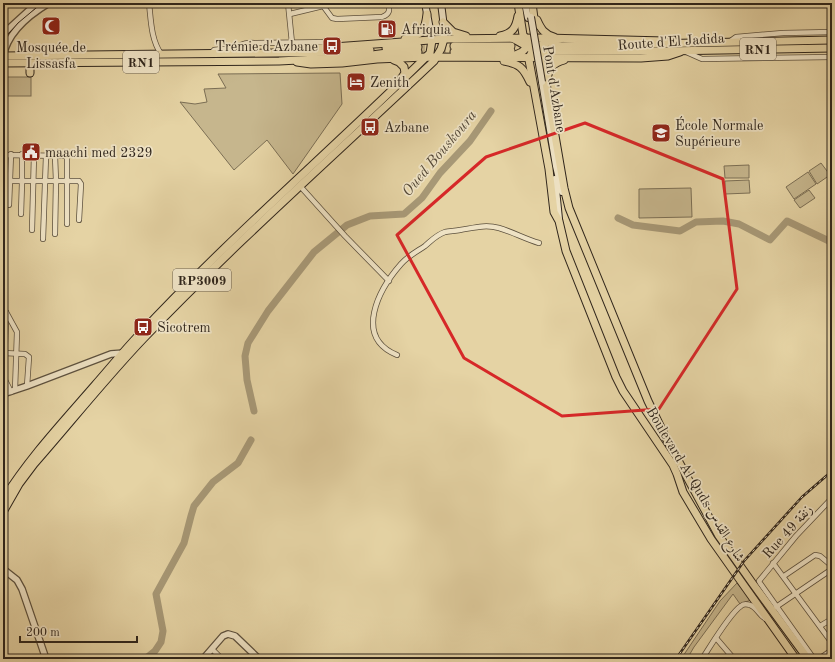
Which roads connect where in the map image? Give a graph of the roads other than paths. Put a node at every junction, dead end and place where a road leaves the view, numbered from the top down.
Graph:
1 (37, 3) edge
2 (48, 3) edge
3 (149, 3) edge
4 (288, 3) edge
5 (388, 3) edge
6 (425, 3) edge
7 (441, 3) edge
8 (525, 3) edge
9 (528, 3) edge
10 (532, 3) edge
11 (322, 5) edge
12 (518, 7) edge
13 (290, 14) junction
14 (427, 14) junction
15 (530, 17) junction
16 (443, 22) junction
17 (832, 32) edge
18 (3, 34) edge
19 (480, 39) junction
20 (488, 39) junction
21 (560, 39) junction
22 (432, 40) junction
23 (832, 40) edge
24 (396, 42) junction
25 (729, 42) junction
26 (256, 43) junction
27 (292, 43) junction
28 (531, 44) junction
29 (690, 44) junction
30 (338, 47) junction
31 (419, 47) junction
32 (511, 48) junction
33 (666, 48) junction
34 (832, 48) edge
35 (454, 49) tunnel mouth
36 (436, 51) junction
37 (684, 51) junction
38 (278, 52) junction
39 (548, 52) junction
40 (210, 53) junction
41 (245, 53) junction
42 (161, 54) junction
43 (519, 54) junction
44 (3, 57) edge
45 (490, 57) junction
46 (832, 57) edge
47 (447, 58) junction
48 (529, 58) junction
49 (567, 58) junction
50 (392, 59) junction
51 (279, 61) junction
52 (3, 63) edge
53 (30, 63) junction
54 (424, 70) junction
55 (30, 73) dead end
56 (542, 82) junction
57 (396, 87) junction
58 (535, 95) junction
59 (11, 154) junction
60 (22, 154) junction
61 (3, 155) edge
62 (34, 155) junction
63 (46, 156) junction
64 (55, 156) junction
65 (555, 166) junction
66 (3, 181) edge
67 (10, 181) junction
68 (33, 181) junction
69 (45, 181) junction
70 (56, 181) junction
71 (68, 181) junction
72 (22, 182) junction
73 (300, 186) junction
74 (9, 205) dead end
75 (21, 214) dead end
76 (79, 220) dead end
77 (559, 221) junction
78 (68, 224) dead end
79 (32, 230) dead end
80 (55, 234) dead end
81 (580, 238) junction
82 (43, 239) dead end
83 (539, 243) dead end
84 (389, 281) junction
85 (5, 311) edge
86 (4, 353) edge
87 (127, 353) junction
88 (17, 354) junction
89 (397, 355) dead end
90 (3, 376) edge
91 (27, 386) junction
92 (13, 391) junction
93 (3, 394) edge
94 (832, 498) edge
95 (3, 500) edge
96 (3, 512) edge
97 (773, 562) junction
98 (832, 567) edge
99 (3, 569) edge
100 (784, 576) junction
101 (796, 593) junction
102 (776, 607) junction
103 (768, 619) junction
104 (832, 619) edge
105 (820, 626) junction
106 (716, 638) junction
107 (832, 643) edge
108 (212, 649) junction
109 (832, 650) edge
110 (46, 659) edge
111 (203, 659) edge
112 (222, 659) edge
113 (259, 659) edge
114 (702, 659) edge
115 (734, 659) edge
116 (796, 659) edge
117 (812, 659) edge
118 (819, 659) edge

1 - 18 street
2 - 44 street
3 - 42 street
4 - 13 street
5 - 11 street
6 - 14 main road
7 - 16 main road
8 - 15 main road
9 - 15 main road
10 - 21 main road
10 - 28 main road
11 - 13 street
12 - 20 main road
12 - 28 main road
13 - 27 street
14 - 22 main road
14 - 24 main road
15 - 56 main road, Pont d'Azbane, bridge
16 - 19 main road
16 - 36 main road
17 - 25 street
19 - 20 main road
19 - 36 main road
20 - 32 main road
21 - 28 main road, Route d'El Jadida
21 - 29 main road, Route d'El Jadida
21 - 39 main road
22 - 31 main road
22 - 36 main road
22 - 36 main road
23 - 25 main road, Route d'El Jadida / RN1
24 - 30 main road
24 - 31 main road
25 - 29 main road, Route d'El Jadida / RN1
26 - 27 street
26 - 40 street
26 - 41 street
27 - 30 street
28 - 32 main road
28 - 39 main road
28 - 39 main road
28 - 43 main road
28 - 48 main road
29 - 33 main road, RN1
30 - 38 main road
31 - 36 main road
31 - 38 main road, RN1
31 - 51 main road, RN1
32 - 35 main road
32 - 43 main road
32 - 43 main road
32 - 45 main road
32 - 48 main road, Route d'El Jadida
33 - 37 main road, RN1
33 - 39 main road, RN1
34 - 37 main road, Route d'El Jadida / RN1
36 - 47 main road
36 - 50 main road
36 - 54 main road
36 - 57 main road, RP3009
37 - 46 street
37 - 49 main road, Route d'El Jadida
38 - 41 main road, RN1
39 - 48 main road, Route d'El Jadida
39 - 49 main road, Route d'El Jadida
39 - 56 main road, Boulevard Al Quds شارع القدس
40 - 41 main road, RN1
40 - 42 main road, RN1
42 - 44 main road, RN1
45 - 47 main road
45 - 58 main road
47 - 54 main road
48 - 58 main road, Boulevard Al Quds شارع القدس
49 - 56 main road
50 - 51 main road
50 - 57 main road
51 - 53 main road, RN1
52 - 53 main road, RN1
53 - 55 main road
54 - 73 main road, RP3009
56 - 65 main road, Pont d'Azbane
56 - 81 main road, Boulevard Al Quds شارع القدس
57 - 87 main road, RP3009
58 - 77 main road, Boulevard Al Quds شارع القدس
59 - 60 street
59 - 61 street
59 - 67 street
60 - 62 street
60 - 72 street
62 - 63 street
62 - 68 street
63 - 64 street
63 - 69 street
64 - 70 street
64 - 71 street
65 - 77 main road
65 - 81 main road
66 - 67 street
67 - 72 street
67 - 74 street
68 - 69 street
68 - 72 street
68 - 79 street
69 - 70 street
69 - 82 street
70 - 71 street
70 - 80 street
71 - 76 street
71 - 78 street
72 - 75 street
73 - 84 street
73 - 87 main road, RP3009
77 - 103 main road, Boulevard Al Quds شارع القدس
81 - 117 main road, Boulevard Al Quds شارع القدس
83 - 84 street
84 - 89 street
85 - 86 street
85 - 88 street
86 - 88 street
86 - 90 street
87 - 91 street
87 - 95 main road, RP3009
87 - 96 main road, RP3009
88 - 91 street
88 - 92 street
90 - 92 street
91 - 92 street
92 - 93 street
94 - 97 street, Rue 49 زنقة
97 - 100 street
97 - 102 street, Rue 49 زنقة
98 - 100 street
98 - 101 street
99 - 110 street
100 - 101 street
101 - 102 street
101 - 105 street
102 - 117 street, Rue 49 زنقة
103 - 106 street
103 - 116 main road, Boulevard Al Quds شارع القدس
104 - 105 street
105 - 107 street
106 - 114 street
106 - 115 street
108 - 111 street
108 - 112 street
108 - 113 street
109 - 118 street
117 - 118 street

